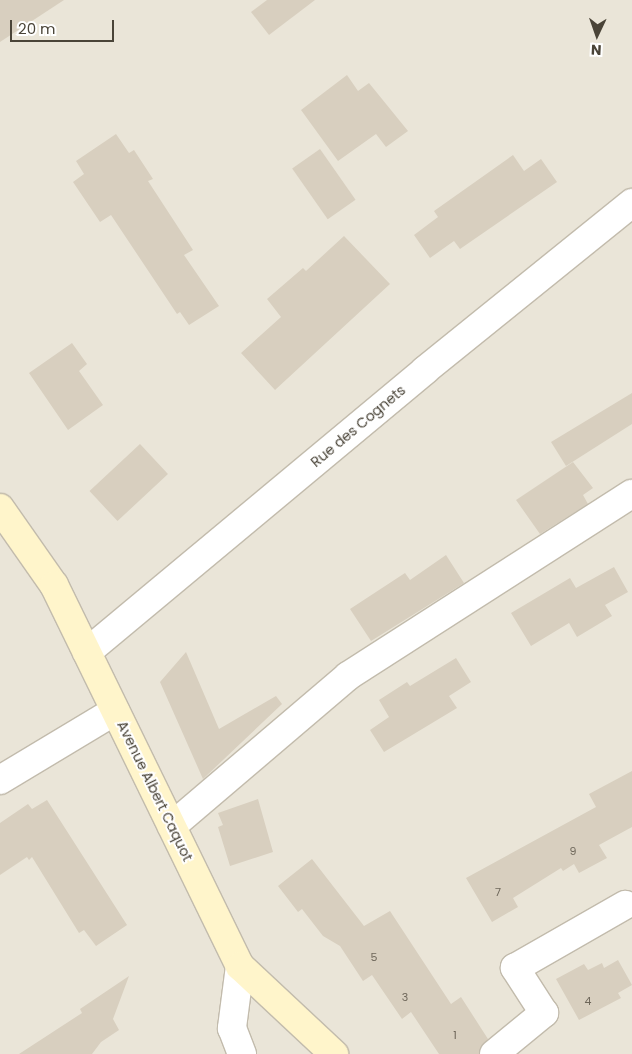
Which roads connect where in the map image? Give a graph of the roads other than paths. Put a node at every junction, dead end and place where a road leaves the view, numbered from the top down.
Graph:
1 (632, 204) edge
2 (632, 494) edge
3 (0, 508) edge
4 (87, 652) junction
5 (115, 711) junction
6 (0, 780) edge
7 (172, 826) junction
8 (625, 905) dead end
9 (240, 966) junction
10 (242, 1054) edge
11 (334, 1054) edge
12 (494, 1054) edge

1 - 4 street, Rue des Cognets
2 - 7 street
3 - 4 main road, Avenue Albert Caquot
4 - 5 main road, Avenue Albert Caquot
5 - 6 street
5 - 7 main road, Avenue Albert Caquot
7 - 9 main road, Avenue Albert Caquot
8 - 12 street
9 - 10 street
9 - 11 main road, Avenue Albert Caquot

